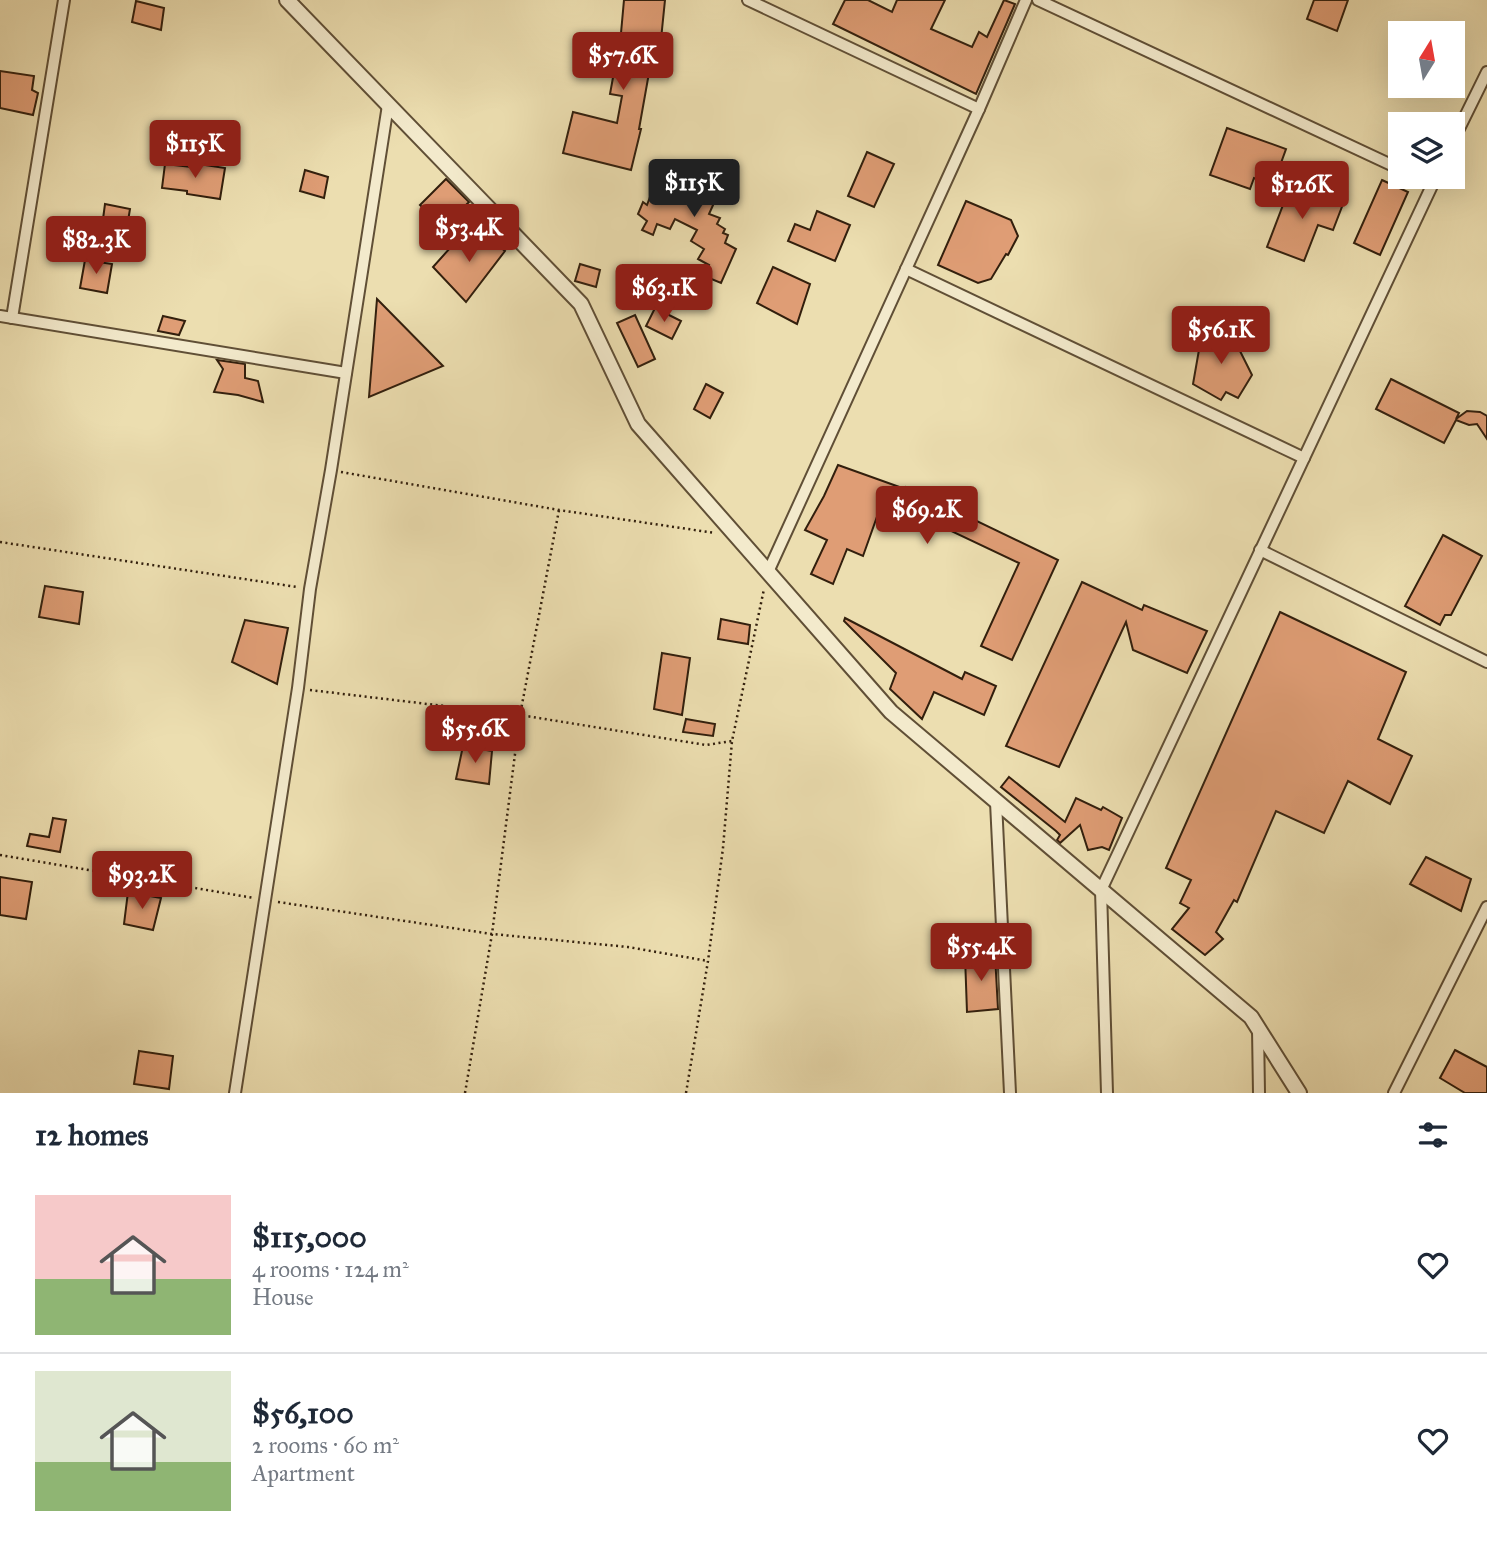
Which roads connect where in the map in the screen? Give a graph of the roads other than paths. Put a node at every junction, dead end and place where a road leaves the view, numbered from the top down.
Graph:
1 (64, 0) edge
2 (286, 0) edge
3 (748, 0) edge
4 (1026, 0) edge
5 (1038, 0) edge
6 (1487, 72) edge
7 (388, 105) junction
8 (979, 109) junction
9 (1465, 117) edge
10 (1388, 163) edge
11 (1430, 189) edge
12 (906, 269) junction
13 (6, 317) edge
14 (346, 373) junction
15 (1304, 458) junction
16 (1261, 550) junction
17 (768, 572) junction
18 (1487, 662) edge
19 (996, 802) junction
20 (1101, 890) junction
21 (1487, 907) edge
22 (1258, 1028) junction
23 (235, 1093) edge
24 (1010, 1093) edge
25 (1107, 1093) edge
26 (1259, 1093) edge
27 (1299, 1093) edge
28 (1394, 1093) edge

1 - 13 street
2 - 7 street
3 - 8 street
4 - 8 street
5 - 10 street
6 - 9 street
7 - 14 street
7 - 17 street
8 - 12 street
11 - 15 street
12 - 15 street
12 - 17 street
13 - 14 street
14 - 23 street
15 - 16 street
16 - 18 street
16 - 20 street
17 - 19 street
19 - 20 street
19 - 24 street
20 - 22 street
20 - 25 street
21 - 28 street
22 - 26 street
22 - 27 street

